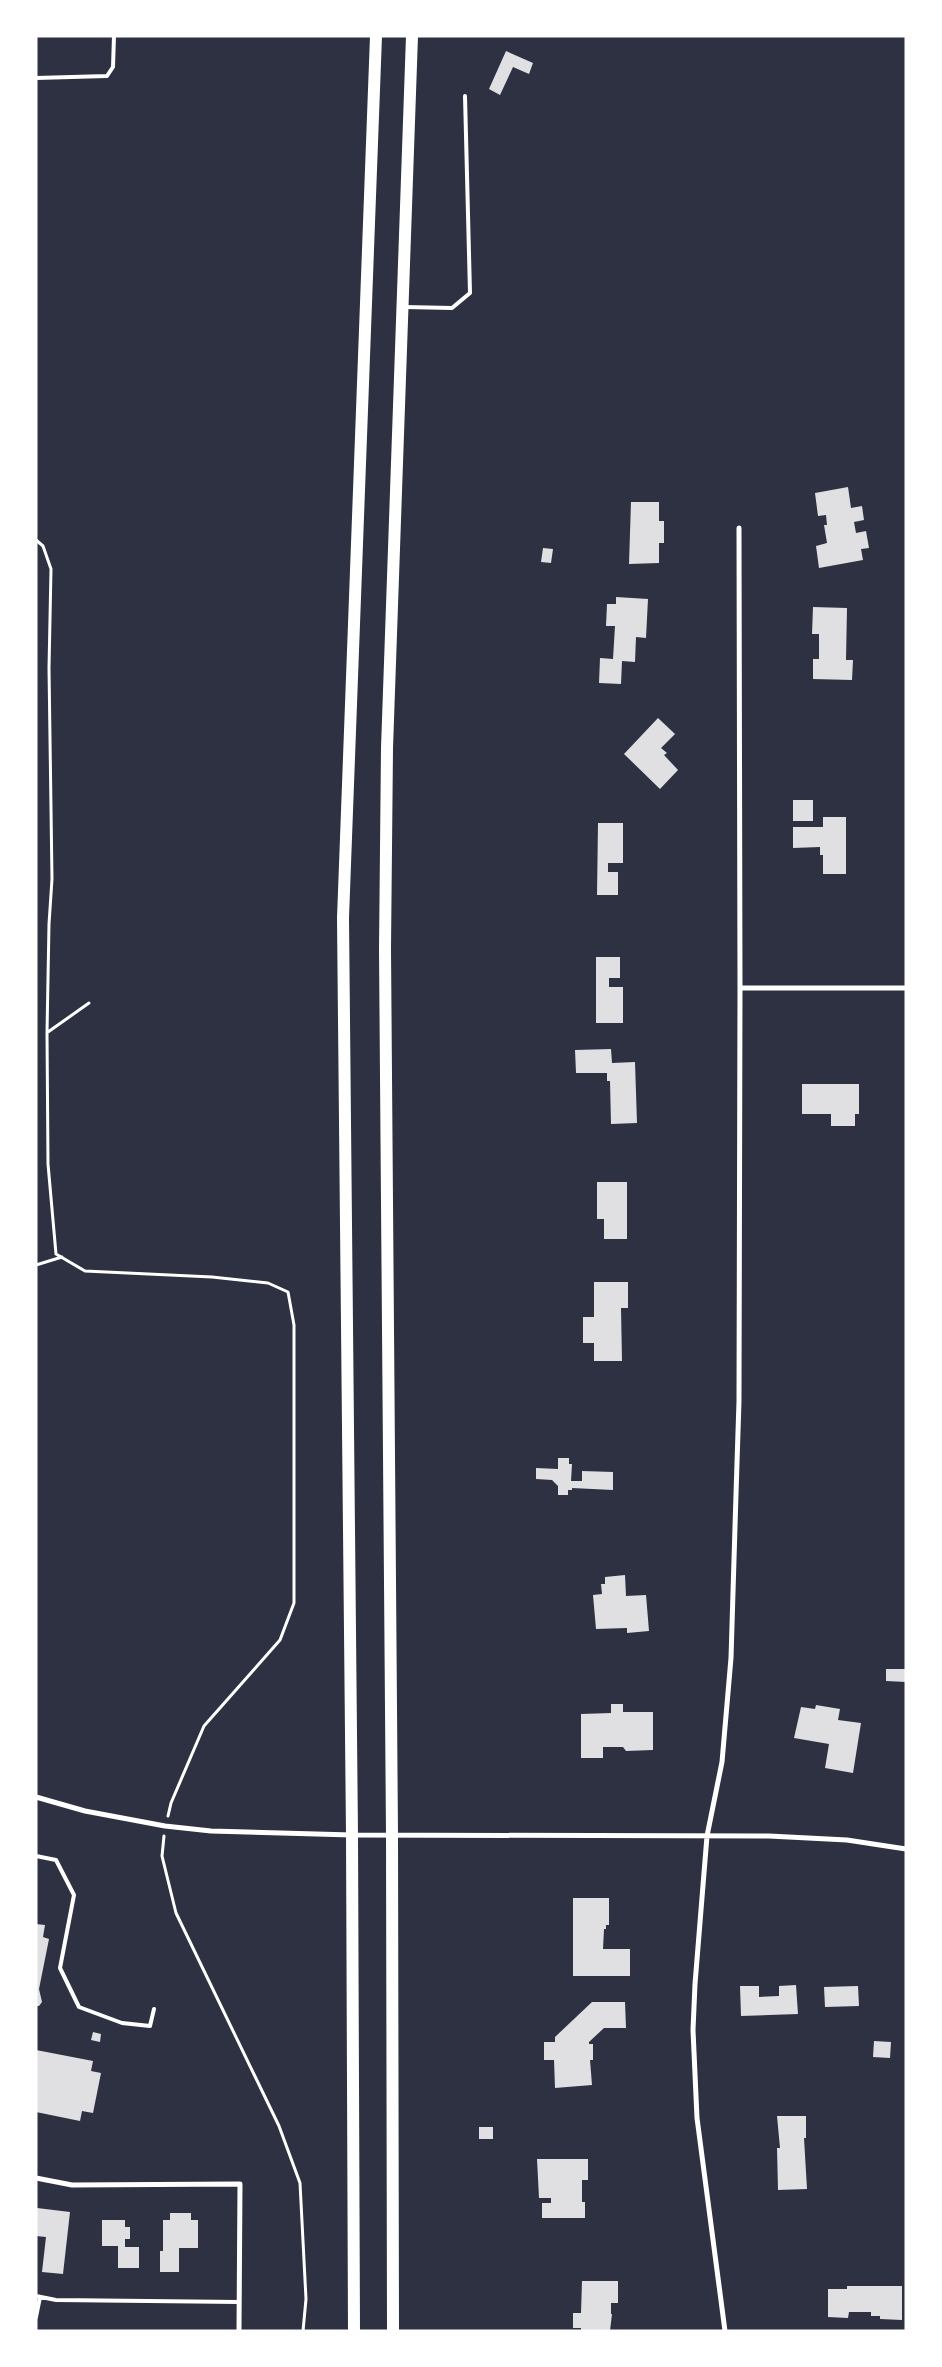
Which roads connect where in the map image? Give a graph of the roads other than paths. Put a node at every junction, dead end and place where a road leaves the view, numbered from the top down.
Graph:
1 (114, 36) edge
2 (412, 36) edge
3 (374, 40) edge
4 (36, 78) edge
5 (465, 96) dead end
6 (403, 307) junction
7 (739, 528) dead end
8 (740, 988) junction
9 (906, 988) edge
10 (36, 1797) edge
11 (352, 1835) junction
12 (392, 1835) junction
13 (707, 1836) junction
14 (906, 1849) edge
15 (36, 1856) edge
16 (154, 2009) dead end
17 (36, 2178) edge
18 (38, 2297) edge
19 (239, 2302) junction
20 (36, 2317) edge
21 (239, 2331) edge
22 (354, 2331) edge
23 (393, 2331) edge
24 (724, 2331) edge

1 - 4 lane
2 - 6 main road
3 - 11 main road
5 - 6 lane
6 - 12 main road
7 - 8 street
8 - 9 street
8 - 13 street
10 - 11 street
11 - 12 street
11 - 22 main road
12 - 13 street
12 - 23 main road
13 - 14 street
13 - 24 street
15 - 16 lane
17 - 19 street
18 - 19 lane
18 - 20 lane
19 - 21 street

